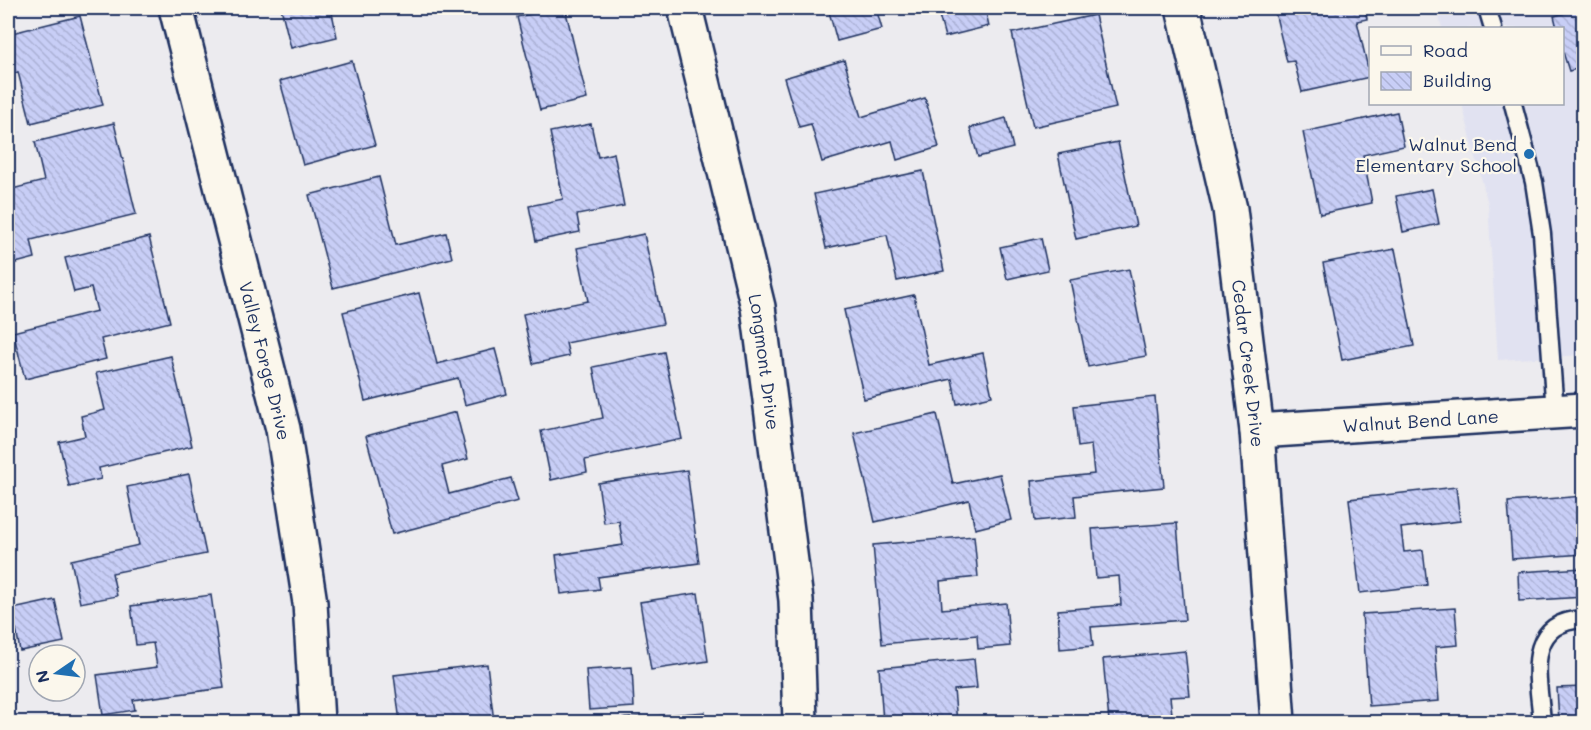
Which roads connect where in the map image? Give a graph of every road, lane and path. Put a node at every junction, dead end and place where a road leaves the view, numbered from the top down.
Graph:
1 (176, 8) edge
2 (686, 8) edge
3 (1183, 8) edge
4 (1487, 8) edge
5 (1493, 27) edge
6 (1513, 105) edge
7 (1569, 411) edge
8 (1257, 431) junction
9 (1584, 619) edge
10 (317, 723) edge
11 (801, 723) edge
12 (1278, 723) edge
13 (1542, 723) edge

1 - 10 street, Valley Forge Drive
2 - 11 street, Longmont Drive
3 - 8 street, Cedar Creek Drive
4 - 5 lane
6 - 7 lane
7 - 8 street, Walnut Bend Lane
8 - 12 street, Cedar Creek Drive
9 - 13 lane

